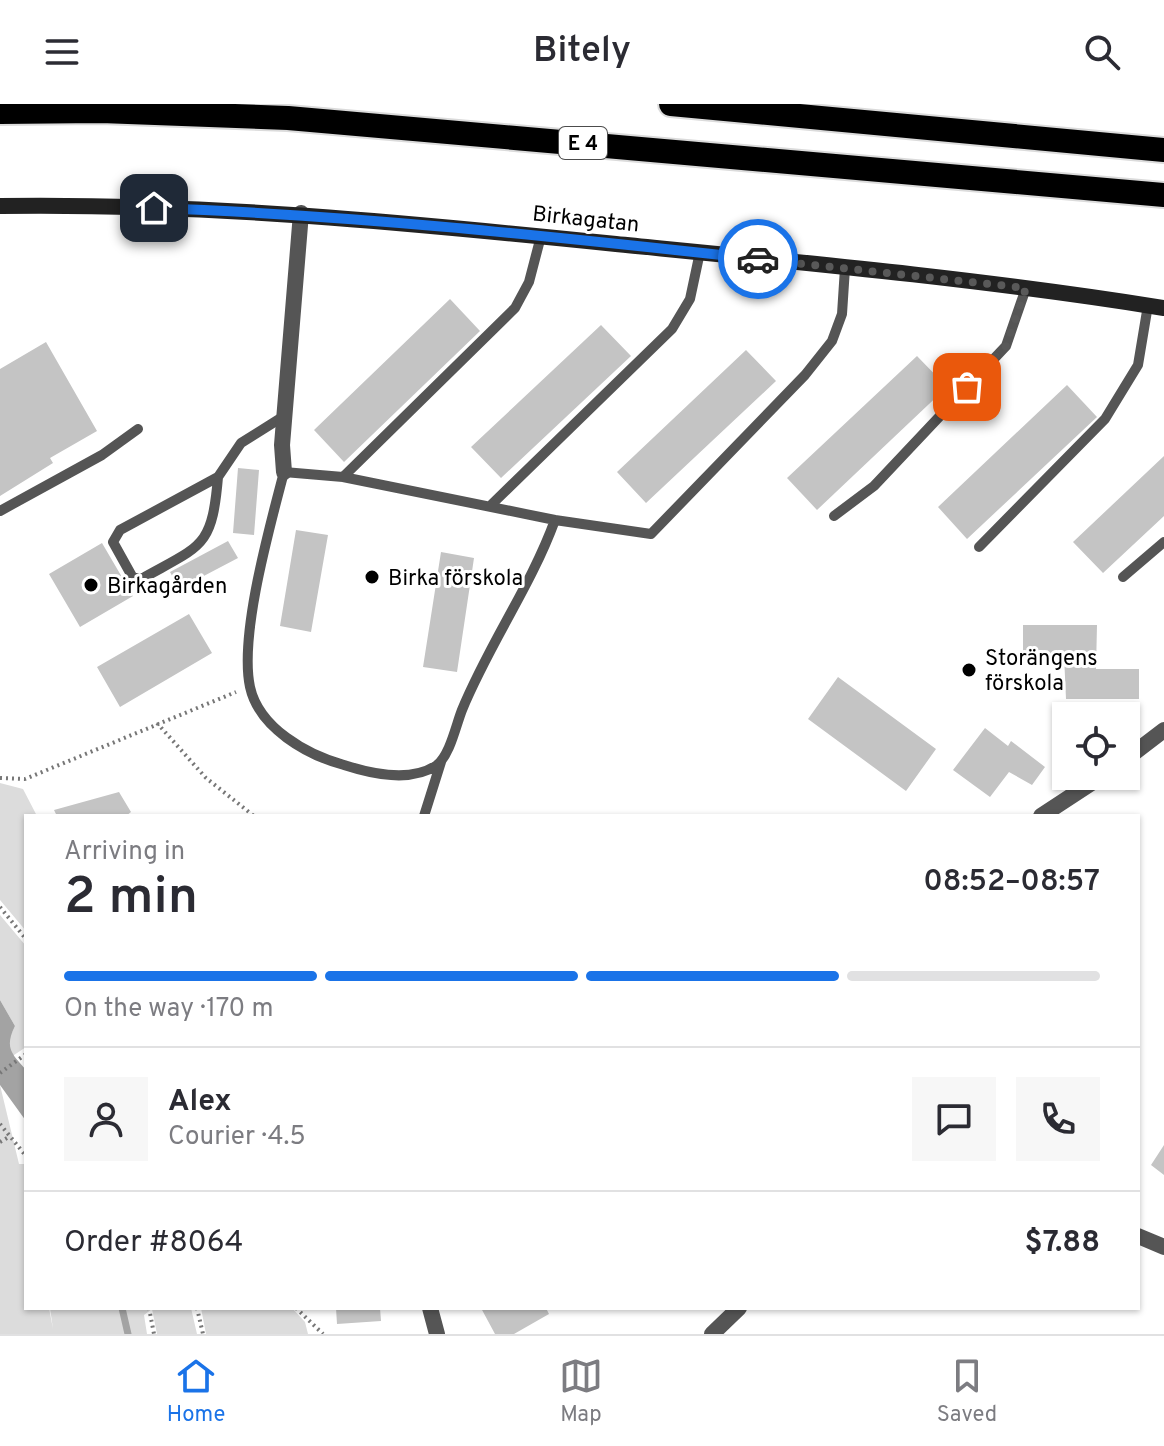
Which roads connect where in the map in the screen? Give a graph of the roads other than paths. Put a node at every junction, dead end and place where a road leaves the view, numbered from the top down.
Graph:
1 (671, 104) edge
2 (0, 112) edge
3 (1164, 150) edge
4 (1164, 195) edge
5 (0, 206) edge
6 (301, 213) junction
7 (541, 236) junction
8 (700, 252) junction
9 (845, 268) junction
10 (1026, 288) junction
11 (1156, 306) edge
12 (284, 416) junction
13 (138, 429) dead end
14 (284, 472) junction
15 (218, 477) junction
16 (343, 477) junction
17 (490, 506) junction
18 (0, 511) edge
19 (834, 516) dead end
20 (555, 520) junction
21 (1164, 542) edge
22 (979, 547) dead end
23 (1123, 577) dead end
24 (1164, 730) edge
25 (1140, 748) edge
26 (441, 762) junction
27 (1081, 790) edge
28 (425, 814) edge
29 (1044, 814) edge
30 (1140, 1237) edge
31 (1164, 1247) edge
32 (431, 1310) edge
33 (737, 1310) edge
34 (437, 1334) edge
35 (712, 1334) edge

1 - 3 highway
2 - 4 highway, E 4
5 - 6 street, Birkagatan
6 - 7 street, Birkagatan
6 - 12 street
7 - 8 street, Birkagatan
7 - 16 lane
8 - 9 street, Birkagatan
8 - 17 lane
9 - 10 street, Birkagatan
9 - 20 lane
10 - 11 street, Birkagatan
10 - 19 lane
11 - 22 lane
12 - 14 street
12 - 15 lane
13 - 18 lane
14 - 16 lane
14 - 26 lane
15 - 15 lane
16 - 17 lane
17 - 20 lane
20 - 26 lane
21 - 23 lane
24 - 25 street
26 - 28 lane
27 - 29 street
30 - 31 street
32 - 34 street
33 - 35 street

